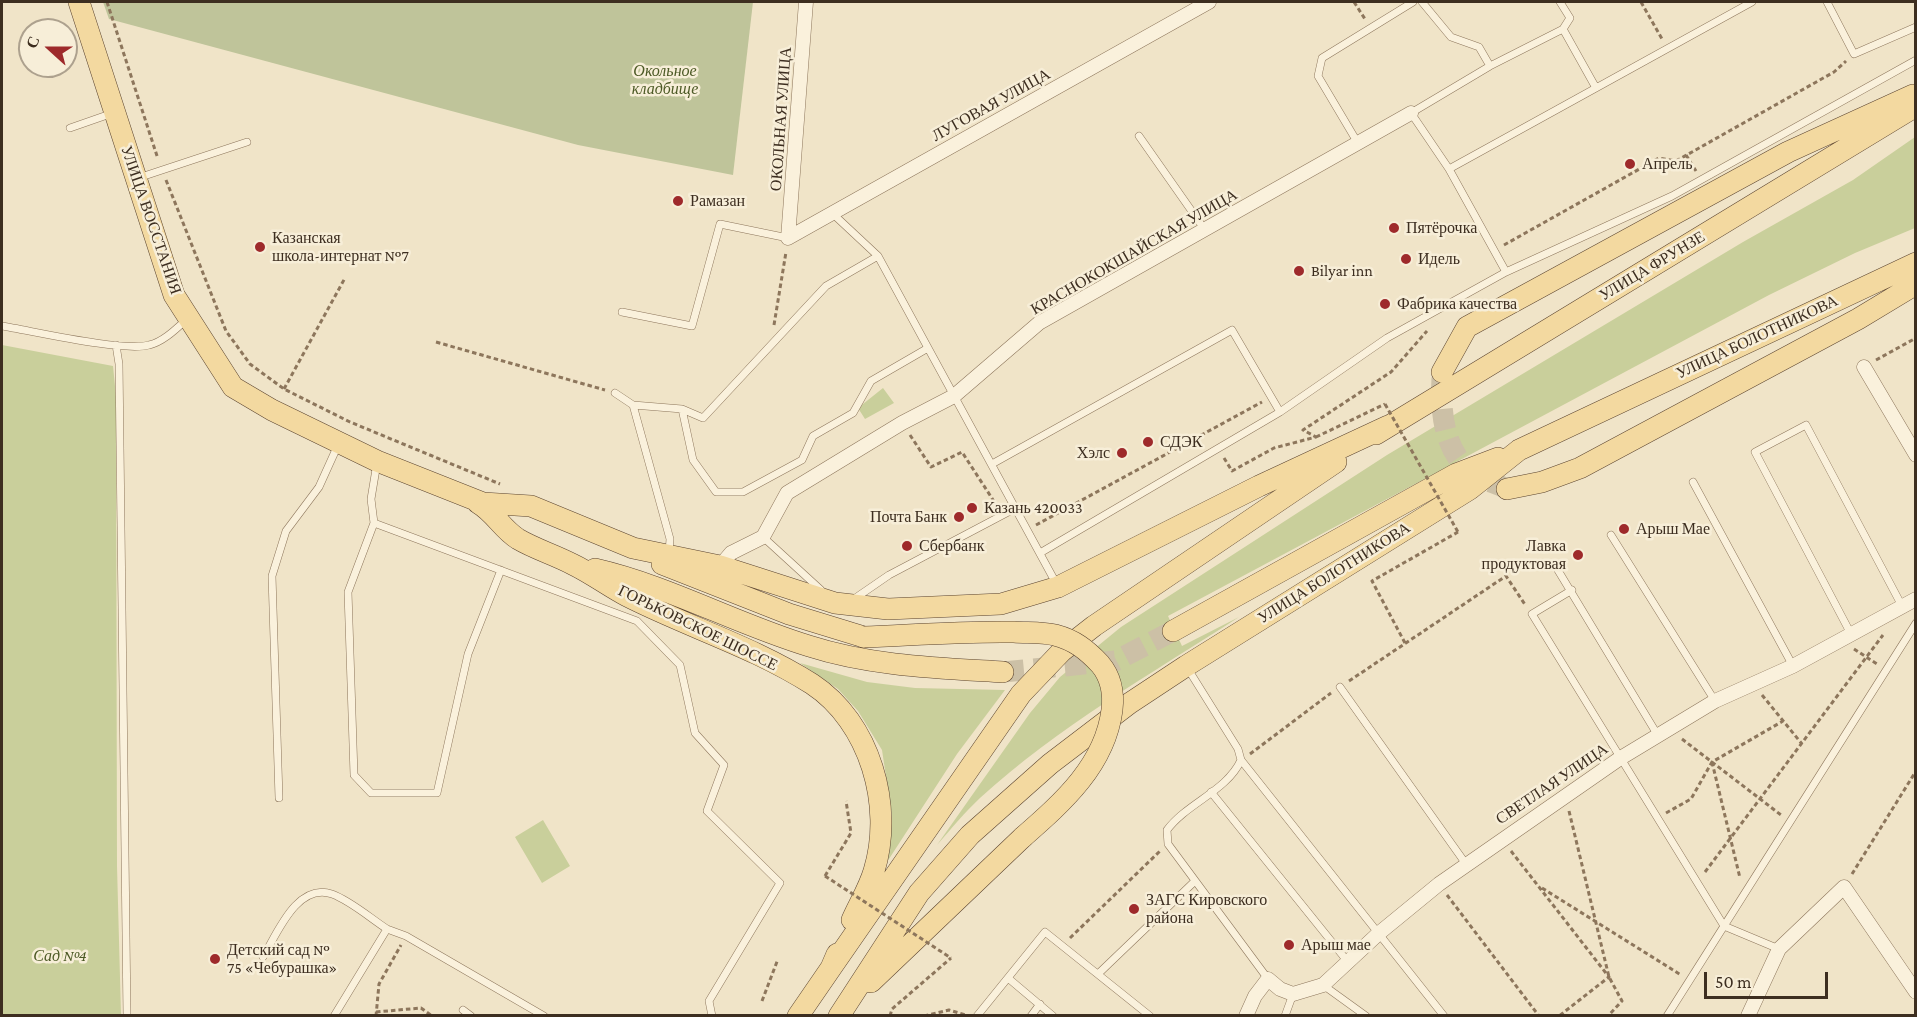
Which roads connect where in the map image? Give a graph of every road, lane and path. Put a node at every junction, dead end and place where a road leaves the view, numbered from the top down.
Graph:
1 (79, 2) edge
2 (106, 2) edge
3 (806, 2) edge
4 (1209, 2) edge
5 (1354, 2) edge
6 (1413, 2) edge
7 (1422, 2) edge
8 (1560, 2) edge
9 (1641, 2) edge
10 (1752, 2) edge
11 (1827, 2) edge
12 (1916, 27) edge
13 (1370, 28) junction
14 (1563, 29) junction
15 (1668, 48) junction
16 (1854, 54) junction
17 (1916, 60) edge
18 (1490, 66) junction
19 (1596, 88) junction
20 (1916, 93) edge
21 (1916, 106) edge
22 (115, 112) junction
23 (1411, 113) junction
24 (70, 128) dead end
25 (1139, 136) dead end
26 (247, 142) dead end
27 (1359, 145) junction
28 (1686, 155) junction
29 (1449, 169) junction
30 (162, 170) junction
31 (137, 179) junction
32 (1701, 181) junction
33 (832, 213) junction
34 (1205, 230) junction
35 (788, 238) junction
36 (1494, 250) junction
37 (878, 256) junction
38 (1916, 263) edge
39 (1506, 272) junction
40 (345, 278) dead end
41 (1916, 284) edge
42 (622, 312) dead end
43 (189, 318) junction
44 (2, 326) edge
45 (1427, 330) dead end
46 (1916, 338) edge
47 (436, 342) dead end
48 (771, 344) junction
49 (116, 345) junction
50 (928, 348) junction
51 (1864, 367) joint
52 (1442, 372) tunnel mouth
53 (284, 389) junction
54 (615, 393) joint
55 (954, 396) junction
56 (1272, 397) junction
57 (633, 405) junction
58 (682, 409) junction
59 (1280, 411) junction
60 (902, 423) junction
61 (1388, 426) junction
62 (1317, 436) junction
63 (339, 442) junction
64 (1519, 450) junction
65 (1221, 452) dead end
66 (1916, 454) edge
67 (377, 460) junction
68 (992, 464) junction
69 (1693, 482) dead end
70 (509, 488) dead end
71 (1507, 489) tunnel mouth
72 (467, 497) junction
73 (1016, 508) junction
74 (1003, 514) junction
75 (374, 523) junction
76 (1028, 530) junction
77 (1611, 535) dead end
78 (763, 537) junction
79 (633, 548) junction
80 (1040, 553) junction
81 (669, 556) junction
82 (573, 564) junction
83 (720, 566) junction
84 (1556, 567) dead end
85 (501, 570) junction
86 (1058, 587) junction
87 (1572, 590) junction
88 (1916, 598) edge
89 (835, 603) junction
90 (1902, 606) junction
91 (1532, 614) junction
92 (1916, 623) edge
93 (1173, 631) tunnel mouth
94 (1885, 632) dead end
95 (1846, 637) junction
96 (1406, 643) junction
97 (1868, 658) junction
98 (1186, 666) junction
99 (1793, 666) junction
100 (1886, 670) junction
101 (1003, 672) tunnel mouth
102 (1754, 684) junction
103 (1340, 687) junction
104 (1715, 701) junction
105 (1783, 721) junction
106 (1663, 731) junction
107 (1802, 744) junction
108 (1618, 759) junction
109 (1241, 760) junction
110 (1713, 762) junction
111 (1916, 771) edge
112 (1211, 792) junction
113 (1565, 795) junction
114 (279, 798) dead end
115 (1760, 799) junction
116 (846, 801) dead end
117 (1656, 819) junction
118 (1790, 821) junction
119 (1502, 838) junction
120 (1730, 838) junction
121 (1168, 844) junction
122 (1466, 864) junction
123 (1195, 881) junction
124 (1696, 883) junction
125 (1439, 884) junction
126 (1538, 885) junction
127 (1844, 887) junction
128 (1744, 894) junction
129 (1596, 924) junction
130 (1724, 926) junction
131 (387, 929) junction
132 (1378, 933) junction
133 (406, 936) junction
134 (1062, 946) junction
135 (1779, 949) junction
136 (263, 957) dead end
137 (778, 959) dead end
138 (1348, 962) junction
139 (831, 968) junction
140 (1098, 974) junction
141 (1609, 977) junction
142 (1008, 978) junction
143 (1268, 979) junction
144 (1689, 981) junction
145 (1323, 985) junction
146 (1293, 993) junction
147 (1916, 993) edge
148 (762, 1001) dead end
149 (1040, 1004) junction
150 (463, 1010) dead end
151 (843, 1010) edge
152 (376, 1014) edge
153 (127, 1016) edge
154 (334, 1016) edge
155 (432, 1016) edge
156 (471, 1016) edge
157 (544, 1016) edge
158 (712, 1016) edge
159 (798, 1016) edge
160 (890, 1016) edge
161 (924, 1016) edge
162 (968, 1016) edge
163 (977, 1016) edge
164 (1031, 1016) edge
165 (1053, 1016) edge
166 (1150, 1016) edge
167 (1246, 1016) edge
168 (1285, 1016) edge
169 (1366, 1016) edge
170 (1444, 1016) edge
171 (1539, 1016) edge
172 (1559, 1016) edge
173 (1608, 1016) edge
174 (1668, 1016) edge
175 (1748, 1016) edge

1 - 22 main road, УЛИЦА ВОССТАНИЯ
2 - 30 path
3 - 35 street, ОКОЛЬНАЯ УЛИЦА
4 - 33 street, ЛУГОВАЯ УЛИЦА
5 - 13 path
6 - 13 lane
7 - 18 lane
8 - 14 lane
9 - 15 path
10 - 15 lane
11 - 16 lane
12 - 16 lane
13 - 27 lane
14 - 18 lane
14 - 19 lane
15 - 19 lane
16 - 28 path
17 - 32 lane
18 - 23 lane
19 - 29 lane
20 - 52 main road
21 - 61 main road, УЛИЦА ФРУНЗЕ
22 - 24 lane
22 - 31 main road, УЛИЦА ВОССТАНИЯ
23 - 27 street, КРАСНОКОКШАЙСКАЯ УЛИЦА
23 - 29 lane
25 - 34 lane
26 - 30 lane
27 - 34 street, КРАСНОКОКШАЙСКАЯ УЛИЦА
28 - 32 path
28 - 36 path
29 - 36 lane
30 - 31 lane
30 - 53 path
31 - 43 main road, УЛИЦА ВОССТАНИЯ
32 - 39 lane
33 - 35 street, ЛУГОВАЯ УЛИЦА
33 - 37 lane
34 - 55 street, КРАСНОКОКШАЙСКАЯ УЛИЦА
35 - 42 lane
35 - 48 path
36 - 39 lane
37 - 48 lane
37 - 50 lane
38 - 64 main road, УЛИЦА БОЛОТНИКОВА
39 - 59 lane
40 - 53 path
41 - 71 main road
43 - 49 lane
43 - 63 main road, УЛИЦА ВОССТАНИЯ
44 - 49 lane
45 - 62 path
46 - 51 path
47 - 54 path
48 - 58 lane
49 - 153 lane
50 - 55 lane
50 - 58 lane
51 - 66 street
53 - 70 path
54 - 57 lane
55 - 60 street, КРАСНОКОКШАЙСКАЯ УЛИЦА
55 - 68 lane
56 - 59 lane
56 - 68 lane
56 - 76 path
57 - 58 lane
57 - 81 lane
59 - 80 lane
60 - 74 path
60 - 78 street, КРАСНОКОКШАЙСКАЯ УЛИЦА
61 - 86 main road, УЛИЦА ВОССТАНИЯ
61 - 139 main road
62 - 65 path
62 - 96 path, bridge
63 - 67 main road, УЛИЦА ВОССТАНИЯ
63 - 114 lane
64 - 93 main road
64 - 98 main road, УЛИЦА БОЛОТНИКОВА
67 - 72 main road, УЛИЦА ВОССТАНИЯ
67 - 75 lane
68 - 73 lane
69 - 99 lane
72 - 79 main road, УЛИЦА ВОССТАНИЯ
72 - 82 main road, УЛИЦА ВОССТАНИЯ
73 - 74 lane
73 - 76 lane
74 - 89 lane
75 - 85 lane
75 - 85 lane
76 - 80 lane
77 - 104 lane
78 - 83 street
78 - 89 lane
79 - 81 main road, УЛИЦА ВОССТАНИЯ
79 - 151 main road, bridge
80 - 86 lane
81 - 83 main road, УЛИЦА ВОССТАНИЯ
82 - 101 main road
82 - 139 main road, ГОРЬКОВСКОЕ ШОССЕ
83 - 89 main road, УЛИЦА ВОССТАНИЯ
84 - 87 lane
85 - 158 lane
86 - 89 main road, УЛИЦА ВОССТАНИЯ
87 - 91 lane
87 - 106 lane
88 - 90 street, СВЕТЛАЯ УЛИЦА
90 - 95 street, СВЕТЛАЯ УЛИЦА
90 - 95 lane
91 - 96 path
91 - 108 lane
92 - 100 lane
94 - 97 path
95 - 97 path
95 - 99 street, СВЕТЛАЯ УЛИЦА
96 - 103 path
97 - 100 path
97 - 107 path
98 - 109 lane
98 - 151 main road, УЛИЦА БОЛОТНИКОВА
99 - 102 street, СВЕТЛАЯ УЛИЦА
100 - 118 lane
102 - 104 street, СВЕТЛАЯ УЛИЦА
102 - 105 path
103 - 109 path
103 - 122 lane
104 - 106 street, СВЕТЛАЯ УЛИЦА
105 - 107 path
105 - 110 path
106 - 108 street, СВЕТЛАЯ УЛИЦА
106 - 110 path
107 - 115 path
108 - 113 street, СВЕТЛАЯ УЛИЦА
108 - 117 lane
109 - 112 lane
109 - 132 lane
110 - 115 path
110 - 117 path
110 - 120 path
111 - 127 path
112 - 121 lane
112 - 138 lane
113 - 119 street, СВЕТЛАЯ УЛИЦА
113 - 129 path
115 - 118 path
115 - 120 path
116 - 160 path, bridge
117 - 124 lane
118 - 128 lane
119 - 122 street, СВЕТЛАЯ УЛИЦА
119 - 126 path
120 - 124 path
120 - 128 path
121 - 123 lane
121 - 134 path
122 - 125 street, СВЕТЛАЯ УЛИЦА
123 - 140 lane
123 - 143 lane
124 - 130 lane
125 - 132 street, СВЕТЛАЯ УЛИЦА
125 - 171 path
126 - 129 path
126 - 141 path
127 - 135 street
127 - 147 street
128 - 130 lane
129 - 141 path
129 - 144 path
130 - 135 lane
130 - 144 lane
131 - 133 lane
131 - 136 lane
131 - 154 lane
132 - 138 street, СВЕТЛАЯ УЛИЦА
132 - 170 lane
133 - 152 path
133 - 157 lane
134 - 140 lane
134 - 142 lane
135 - 175 street
137 - 148 path
138 - 145 street, СВЕТЛАЯ УЛИЦА
139 - 159 main road, ГОРЬКОВСКОЕ ШОССЕ
140 - 166 lane
141 - 172 path
141 - 173 path
142 - 149 lane
142 - 163 lane
143 - 146 street
143 - 167 street
144 - 174 lane
145 - 146 street, СВЕТЛАЯ УЛИЦА
145 - 169 lane
146 - 168 lane
149 - 164 lane
149 - 165 lane
150 - 156 lane
152 - 155 path
161 - 162 path

